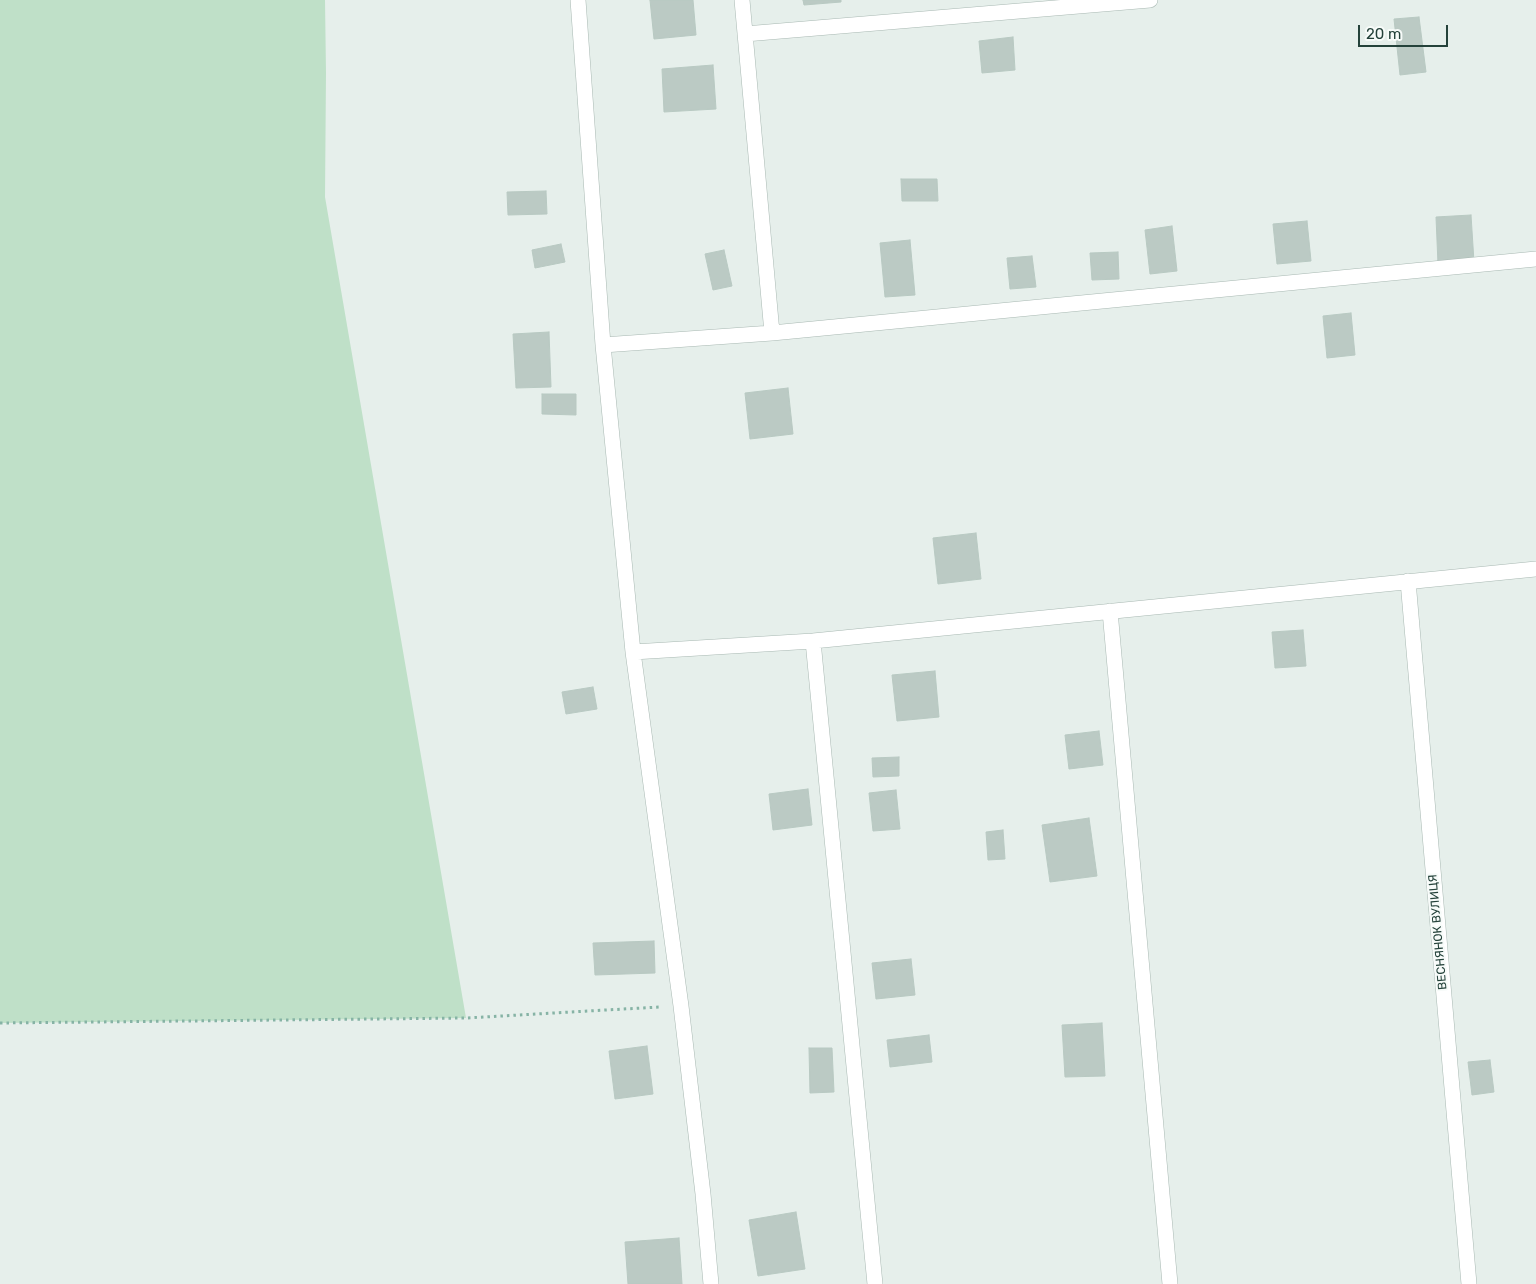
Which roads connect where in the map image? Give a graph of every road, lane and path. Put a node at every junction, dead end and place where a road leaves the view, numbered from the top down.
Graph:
1 (578, 0) edge
2 (742, 0) edge
3 (1150, 0) edge
4 (745, 34) junction
5 (1536, 259) edge
6 (772, 333) junction
7 (603, 345) junction
8 (1536, 569) edge
9 (1408, 581) junction
10 (1110, 611) junction
11 (814, 641) junction
12 (633, 652) junction
13 (681, 1006) junction
14 (0, 1023) edge
15 (710, 1284) edge
16 (875, 1284) edge
17 (1170, 1284) edge
18 (1469, 1284) edge

1 - 7 street
2 - 4 street
3 - 4 street
4 - 6 street
5 - 6 street
6 - 7 street
7 - 12 street
8 - 9 street
9 - 10 street
9 - 18 street, ВЕСНЯНОК ВУЛИЦЯ
10 - 11 street
10 - 17 street
11 - 12 street
11 - 16 street
12 - 13 street
13 - 14 path
13 - 15 street

